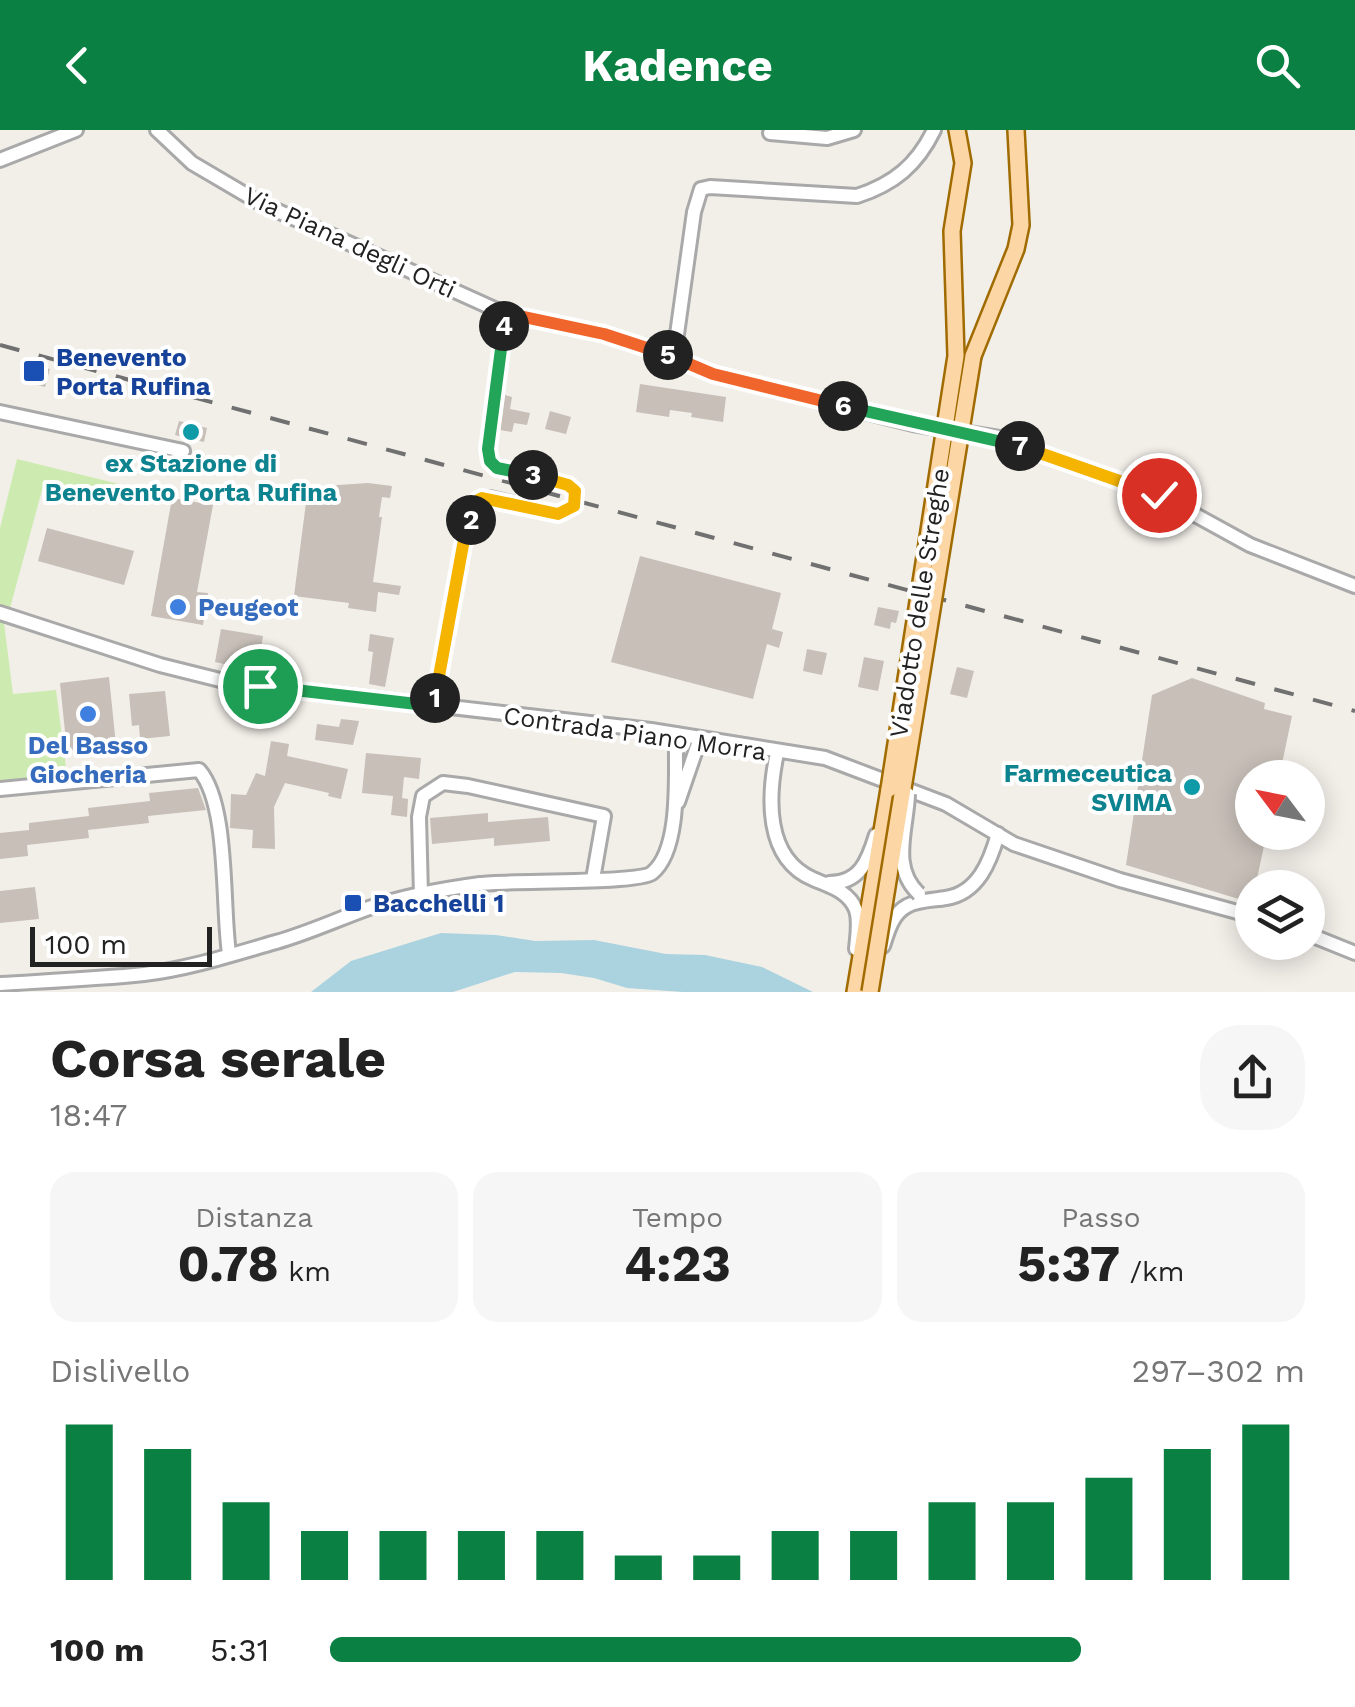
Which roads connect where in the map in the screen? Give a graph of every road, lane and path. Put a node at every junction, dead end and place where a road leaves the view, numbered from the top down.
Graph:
1 (76, 130) edge
2 (157, 130) edge
3 (854, 130) edge
4 (934, 130) edge
5 (957, 130) edge
6 (1016, 130) edge
7 (770, 132) dead end
8 (0, 160) edge
9 (505, 313) junction
10 (674, 356) junction
11 (965, 356) junction
12 (0, 412) edge
13 (184, 451) dead end
14 (1355, 586) edge
15 (0, 613) edge
16 (434, 706) junction
17 (676, 734) junction
18 (700, 738) junction
19 (777, 753) junction
20 (908, 769) junction
21 (0, 789) edge
22 (889, 789) junction
23 (674, 814) junction
24 (998, 834) junction
25 (593, 879) junction
26 (833, 885) junction
27 (422, 895) junction
28 (919, 898) junction
29 (1235, 911) edge
30 (1325, 941) edge
31 (1355, 952) edge
32 (229, 954) junction
33 (0, 984) edge
34 (863, 991) edge

1 - 8 street
2 - 9 street, Via Piana degli Orti
3 - 7 street
4 - 10 street
5 - 11 main road
6 - 11 main road
9 - 10 street, Via Piana degli Orti
9 - 16 street
10 - 14 street, Via Piana degli Orti
11 - 20 main road, bridge
11 - 22 main road, Viadotto delle Streghe, bridge
12 - 13 street
15 - 16 street, Contrada Piano Morra
16 - 17 street, Contrada Piano Morra
17 - 18 street, Contrada Piano Morra
17 - 23 street
18 - 19 street, Contrada Piano Morra
18 - 23 street
19 - 24 street, Contrada Piano Morra
19 - 26 street
20 - 28 street, bridge
20 - 34 main road, bridge
21 - 32 street
22 - 26 street
22 - 34 main road, Viadotto delle Streghe
23 - 25 street
24 - 28 street
24 - 29 street, Contrada Piano Morra
25 - 27 street
25 - 27 street
26 - 34 street
27 - 32 street
28 - 34 street, bridge
30 - 31 street
32 - 33 street

